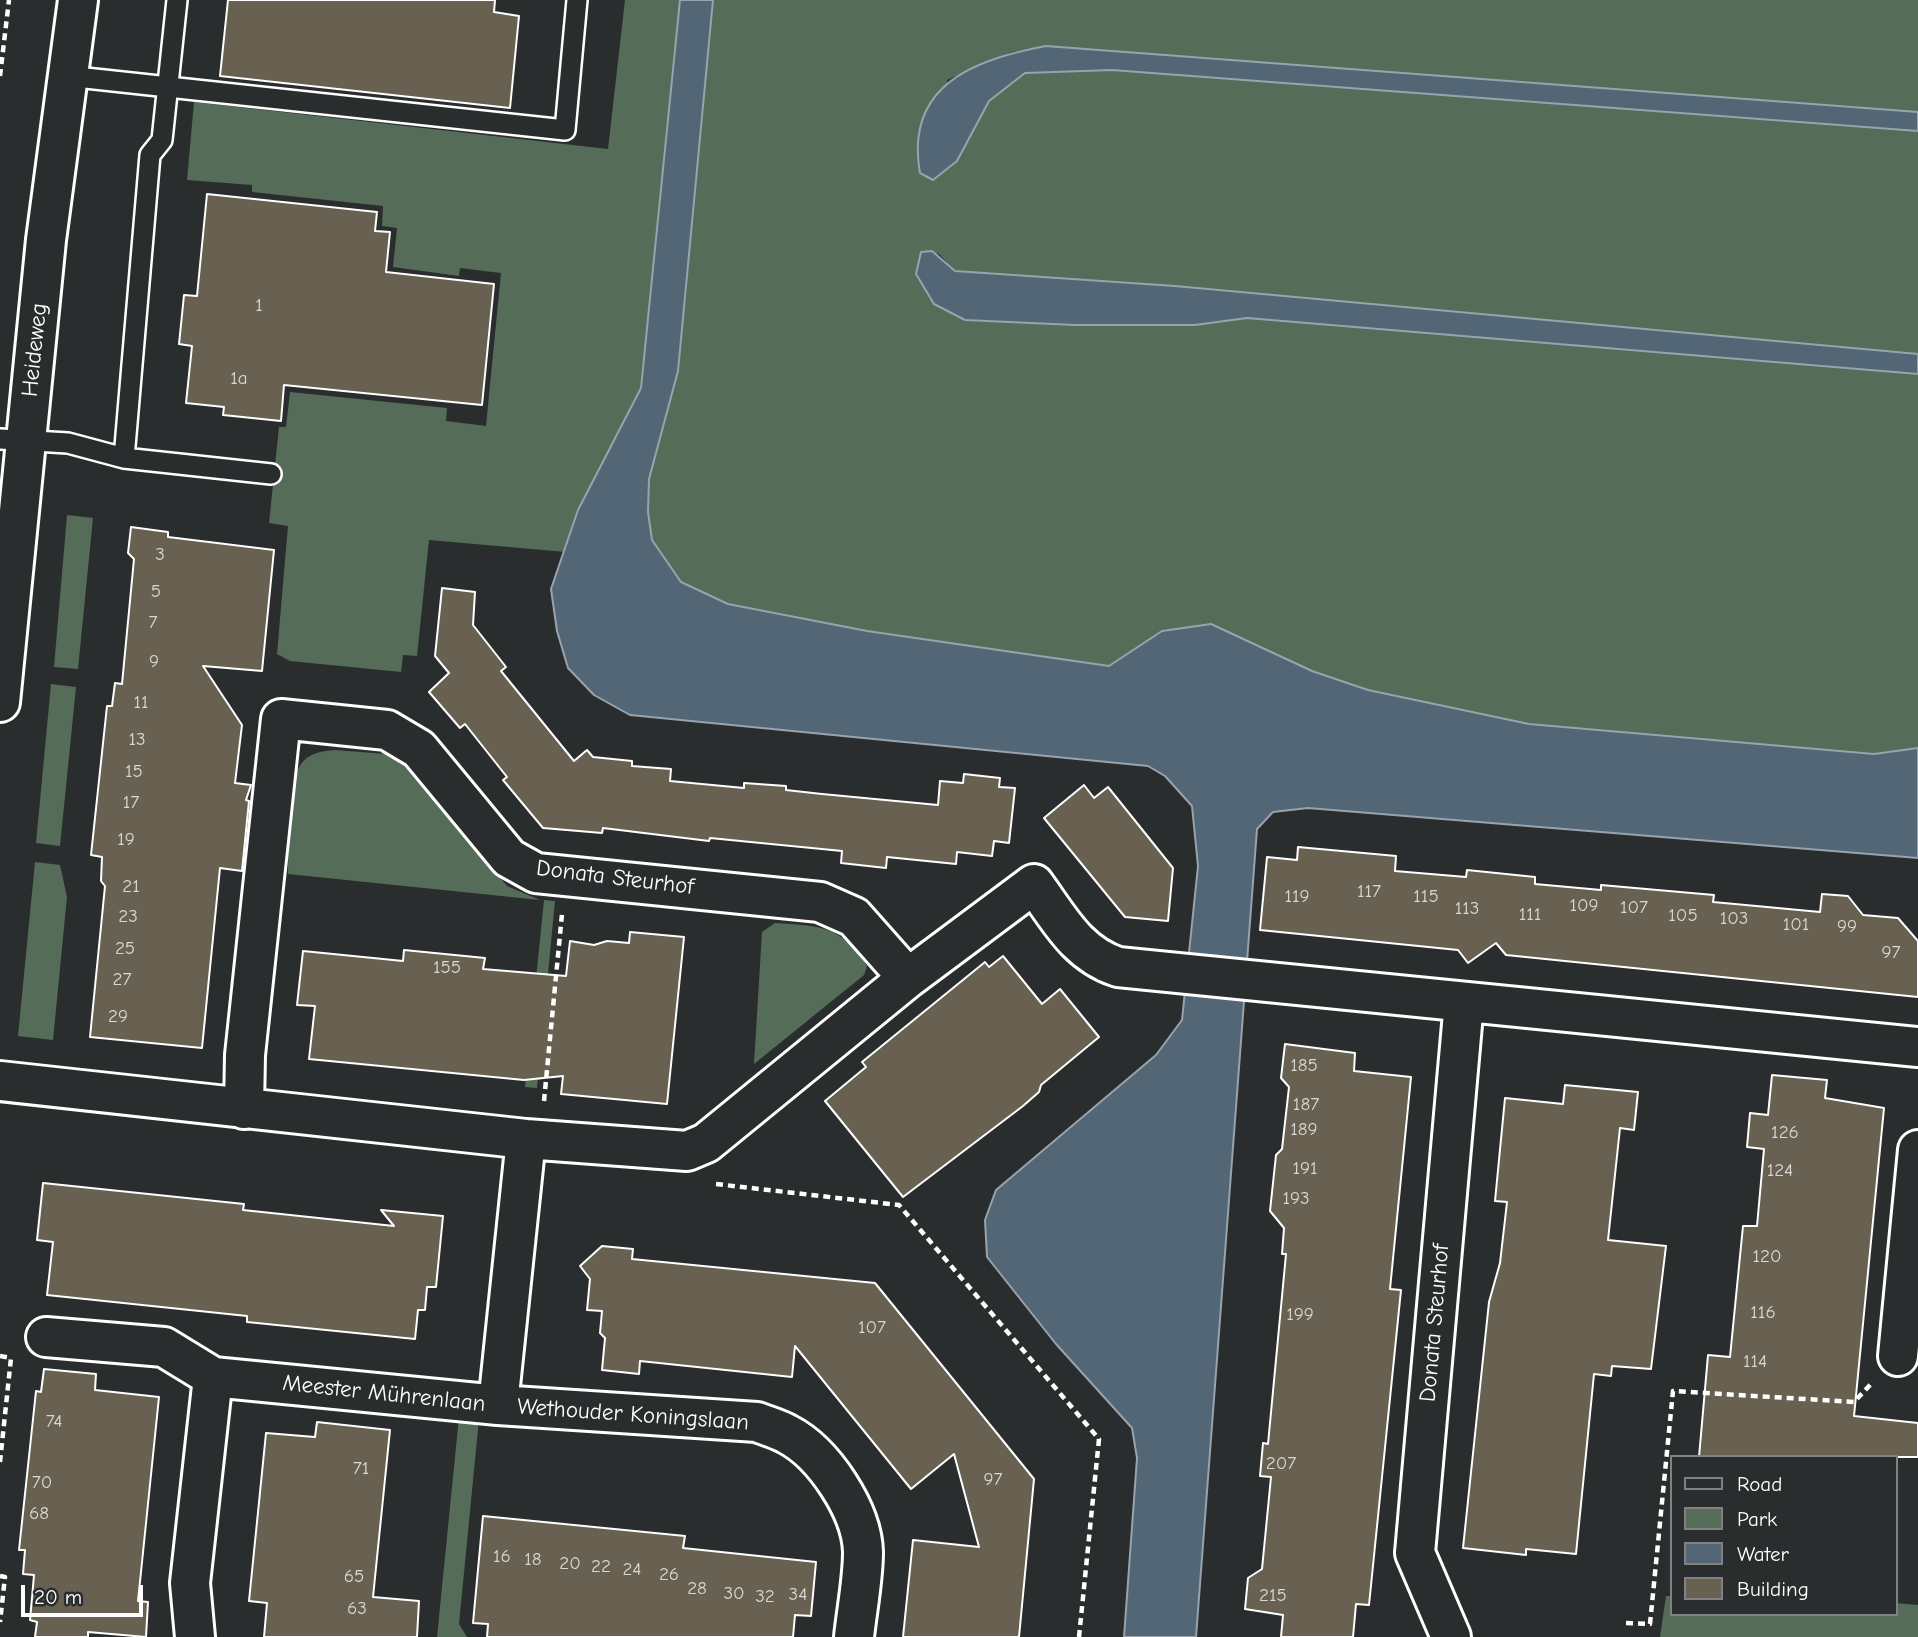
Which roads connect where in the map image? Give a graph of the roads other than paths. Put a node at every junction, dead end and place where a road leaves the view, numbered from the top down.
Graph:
1 (78, 0) edge
2 (177, 0) edge
3 (578, 0) edge
4 (67, 76) junction
5 (169, 88) junction
6 (13, 440) edge
7 (124, 458) junction
8 (271, 474) dead end
9 (0, 702) edge
10 (908, 978) junction
11 (1464, 1002) junction
12 (1918, 1047) edge
13 (0, 1081) edge
14 (244, 1109) junction
15 (533, 1140) junction
16 (1918, 1150) edge
17 (46, 1337) road end
18 (1898, 1356) road end
19 (213, 1377) junction
20 (498, 1405) junction
21 (195, 1637) edge
22 (854, 1637) edge
23 (1451, 1637) edge

1 - 4 street, Heideweg
2 - 5 lane
3 - 5 lane
4 - 5 lane
4 - 6 street, Heideweg
5 - 7 lane
6 - 7 lane
6 - 9 street, Heideweg
7 - 8 lane
10 - 11 street
10 - 14 street, Donata Steurhof
10 - 15 street
11 - 12 street
11 - 23 street, Donata Steurhof
13 - 14 street
14 - 15 street
15 - 20 street, Meester Mührenlaan
16 - 18 street
17 - 19 street, Meester Mührenlaan
19 - 20 street, Meester Mührenlaan
19 - 21 street
20 - 22 street, Wethouder Koningslaan

